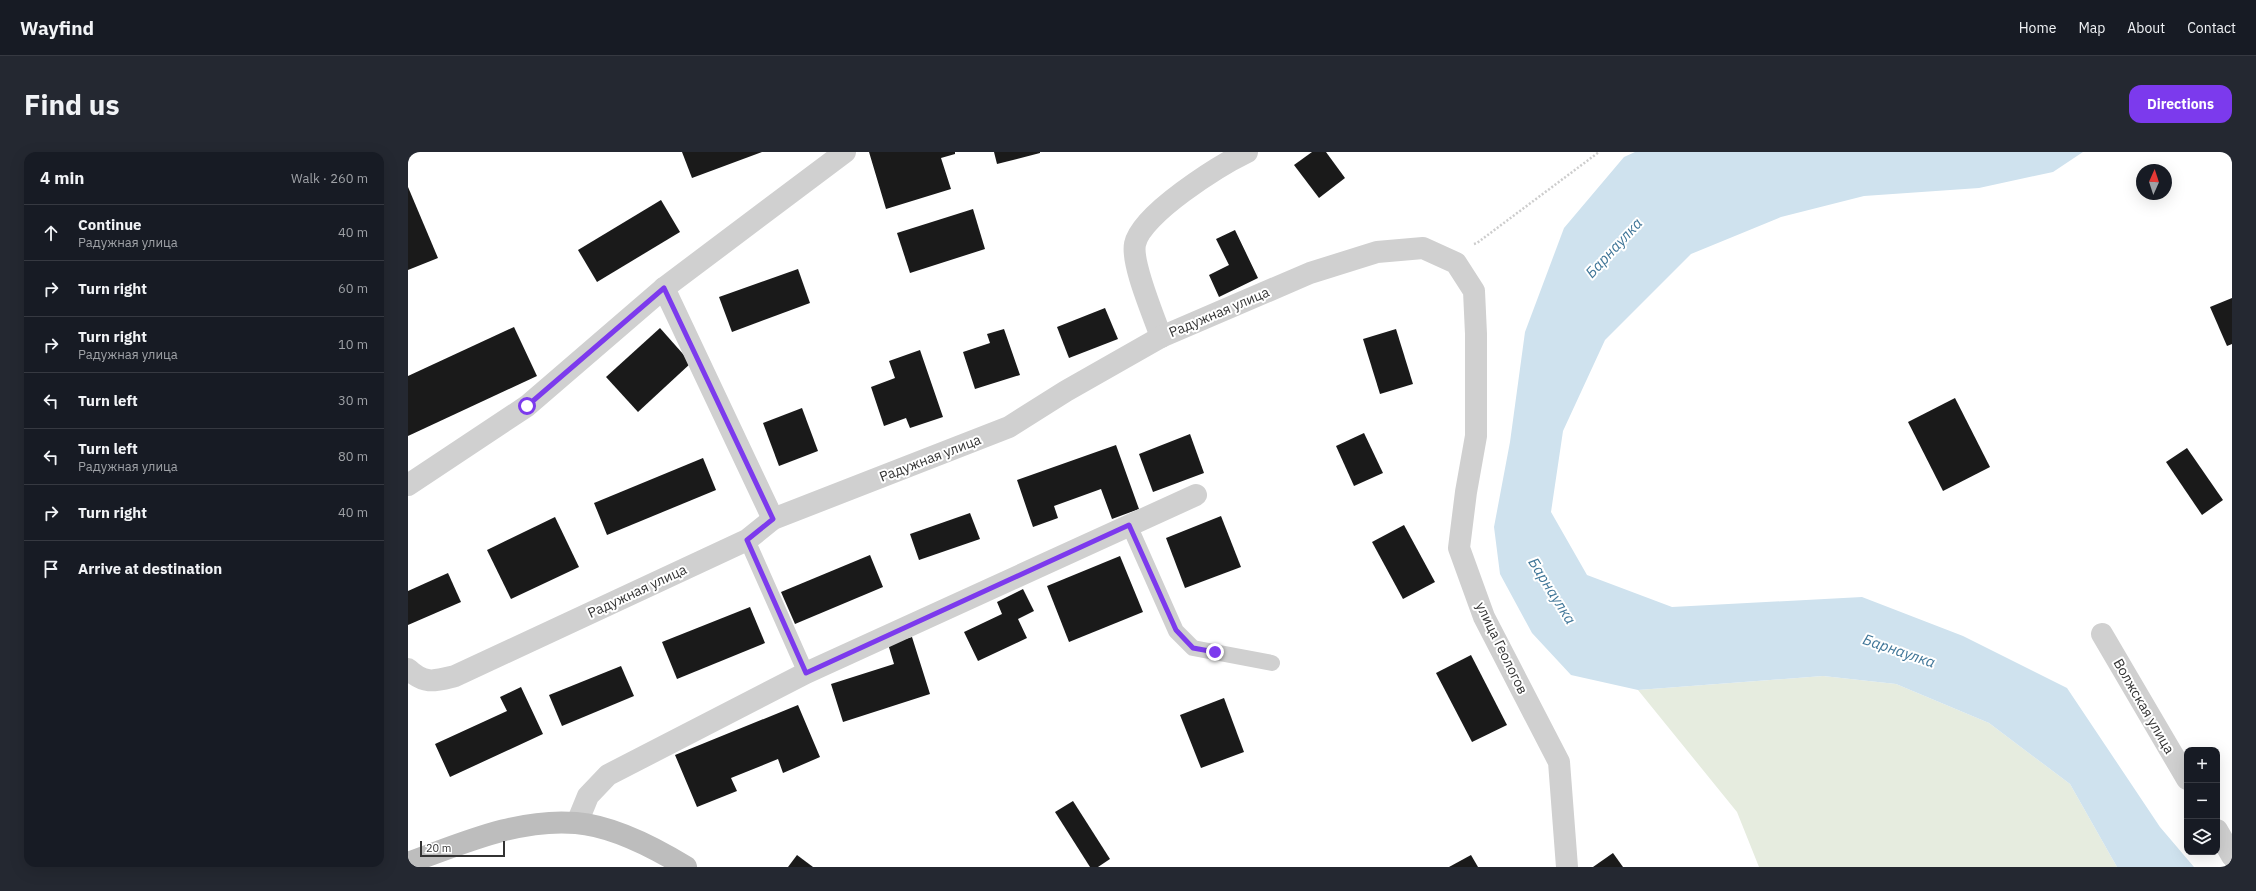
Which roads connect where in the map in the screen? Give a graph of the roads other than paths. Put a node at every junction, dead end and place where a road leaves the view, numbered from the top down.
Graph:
1 (845, 152) edge
2 (1246, 152) edge
3 (1456, 263) joint
4 (664, 288) junction
5 (1161, 337) junction
6 (408, 485) edge
7 (1196, 494) dead end
8 (773, 519) junction
9 (1129, 525) junction
10 (747, 540) junction
11 (2102, 634) dead end
12 (1272, 663) dead end
13 (408, 669) edge
14 (806, 673) junction
15 (2184, 774) edge
16 (577, 823) junction
17 (2220, 835) edge
18 (2232, 856) edge
19 (408, 863) edge
20 (686, 867) edge
21 (1567, 867) edge

1 - 4 street
2 - 5 street
3 - 5 street, Радужная улица
3 - 21 street, улица Геологов
4 - 6 street
4 - 8 street
5 - 8 street, Радужная улица
7 - 9 street
8 - 10 street, Радужная улица
9 - 12 lane
9 - 14 street
10 - 13 street, Радужная улица
10 - 14 lane
11 - 15 street, Волжская улица
14 - 16 street
16 - 19 main road
16 - 20 main road
17 - 18 street

